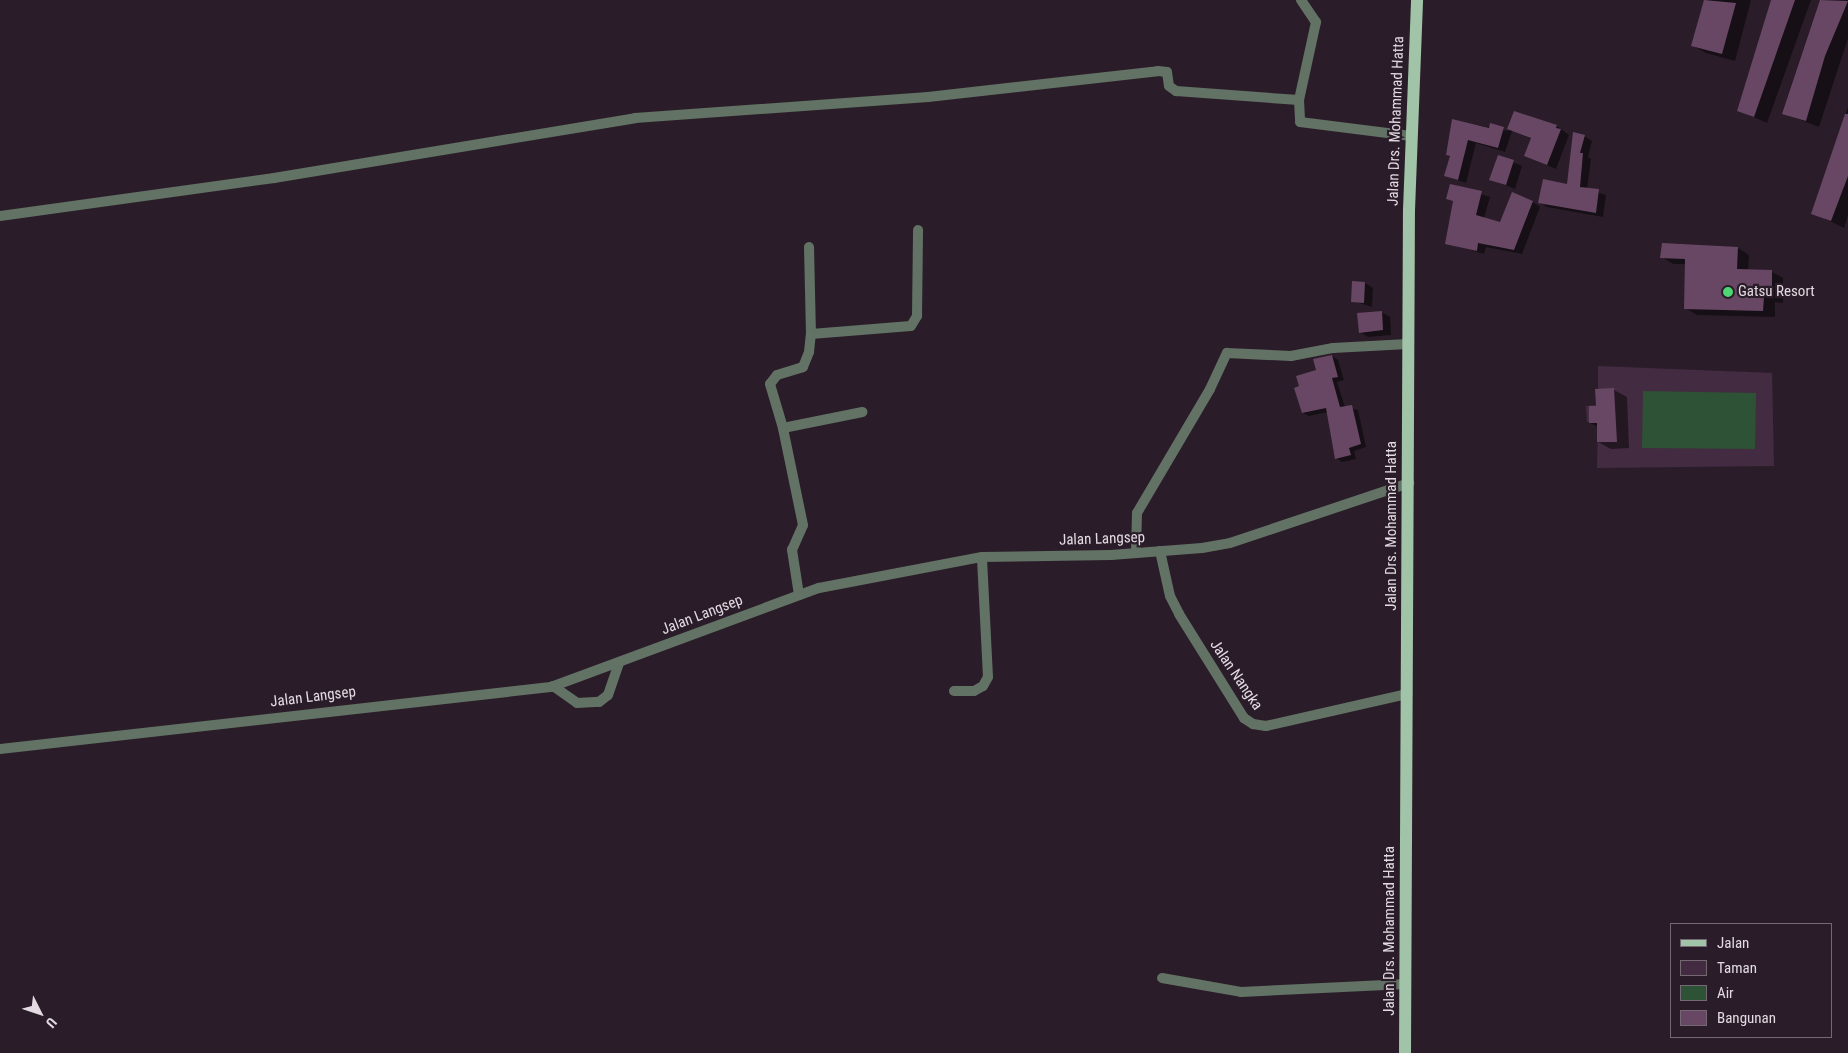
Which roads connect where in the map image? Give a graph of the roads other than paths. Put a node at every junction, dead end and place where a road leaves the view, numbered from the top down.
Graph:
1 (1301, 0) edge
2 (1417, 0) edge
3 (1299, 100) junction
4 (1411, 136) junction
5 (0, 216) edge
6 (918, 230) dead end
7 (809, 247) dead end
8 (811, 334) junction
9 (1408, 344) junction
10 (862, 412) dead end
11 (783, 428) junction
12 (1409, 484) junction
13 (1160, 551) junction
14 (1136, 553) junction
15 (982, 556) junction
16 (799, 595) junction
17 (620, 663) junction
18 (553, 686) junction
19 (954, 691) dead end
20 (1407, 694) junction
21 (0, 749) edge
22 (1162, 978) dead end
23 (1406, 984) junction
24 (1405, 1053) edge

1 - 3 street
2 - 4 main road, Jalan Drs. Mohammad Hatta
3 - 4 street
3 - 5 street
4 - 9 main road, Jalan Drs. Mohammad Hatta
6 - 8 street
7 - 8 street
8 - 11 street
9 - 12 main road, Jalan Drs. Mohammad Hatta
9 - 14 street
10 - 11 street
11 - 16 street
12 - 13 street, Jalan Langsep
12 - 20 main road, Jalan Drs. Mohammad Hatta
13 - 14 street, Jalan Langsep
13 - 20 street, Jalan Nangka
14 - 15 street, Jalan Langsep
15 - 16 street, Jalan Langsep
15 - 19 street
16 - 17 street, Jalan Langsep
17 - 18 street, Jalan Langsep
17 - 18 street
18 - 21 street, Jalan Langsep
20 - 23 main road, Jalan Drs. Mohammad Hatta
22 - 23 street
23 - 24 main road, Jalan Drs. Mohammad Hatta

